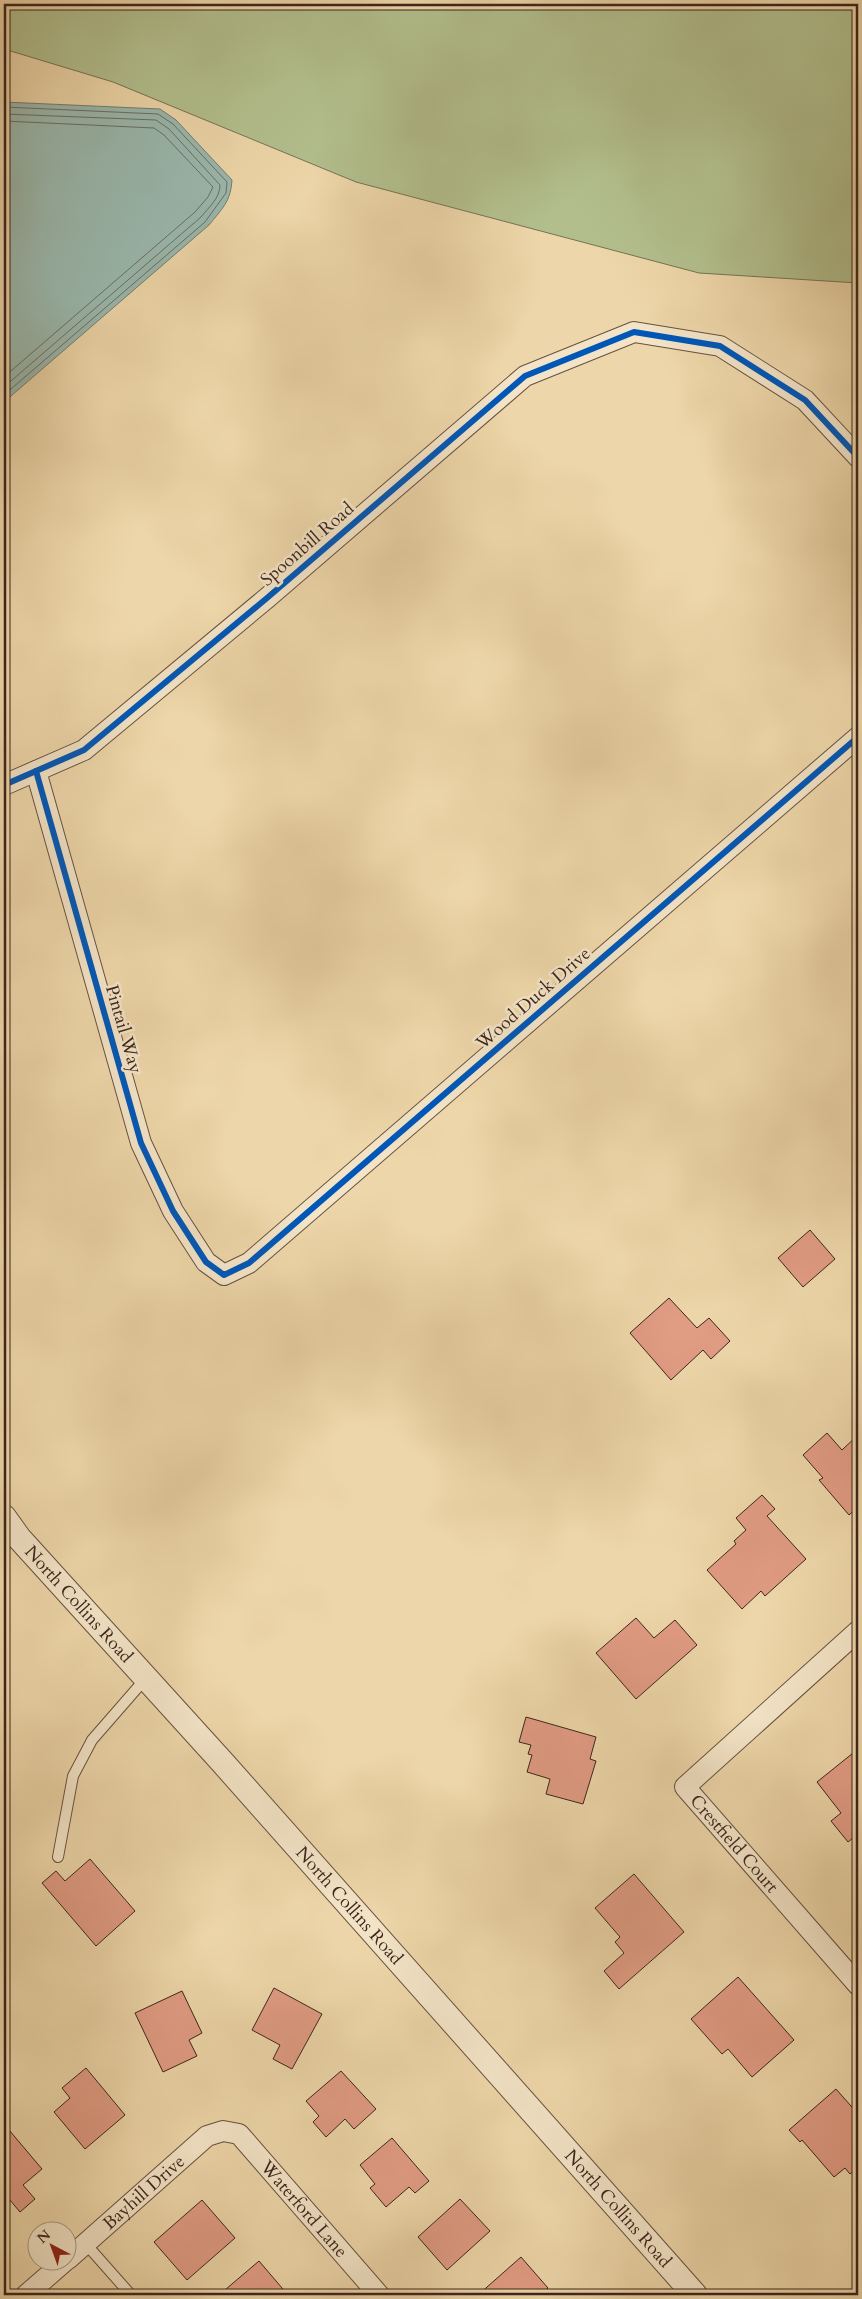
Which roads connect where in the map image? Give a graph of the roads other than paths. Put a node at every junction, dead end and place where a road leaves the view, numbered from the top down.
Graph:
1 (858, 457) edge
2 (858, 737) edge
3 (36, 771) junction
4 (4, 785) edge
5 (224, 1275) joint
6 (4, 1517) edge
7 (858, 1631) edge
8 (146, 1678) junction
9 (58, 1857) dead end
10 (858, 1985) edge
11 (223, 2131) joint
12 (85, 2243) junction
13 (78, 2249) edge
14 (52, 2272) edge
15 (26, 2295) edge
16 (131, 2295) edge
17 (379, 2295) edge
18 (694, 2295) edge

1 - 3 street, Spoonbill Road
2 - 5 street, Wood Duck Drive
3 - 4 street, Spoonbill Road
3 - 5 street, Pintail Way
6 - 8 street, North Collins Road
7 - 10 street, Crestfield Court
8 - 9 lane
8 - 18 street, North Collins Road
11 - 12 street, Bayhill Drive
11 - 17 street, Waterford Lane
12 - 13 street, Bayhill Drive
12 - 16 lane
14 - 15 street

